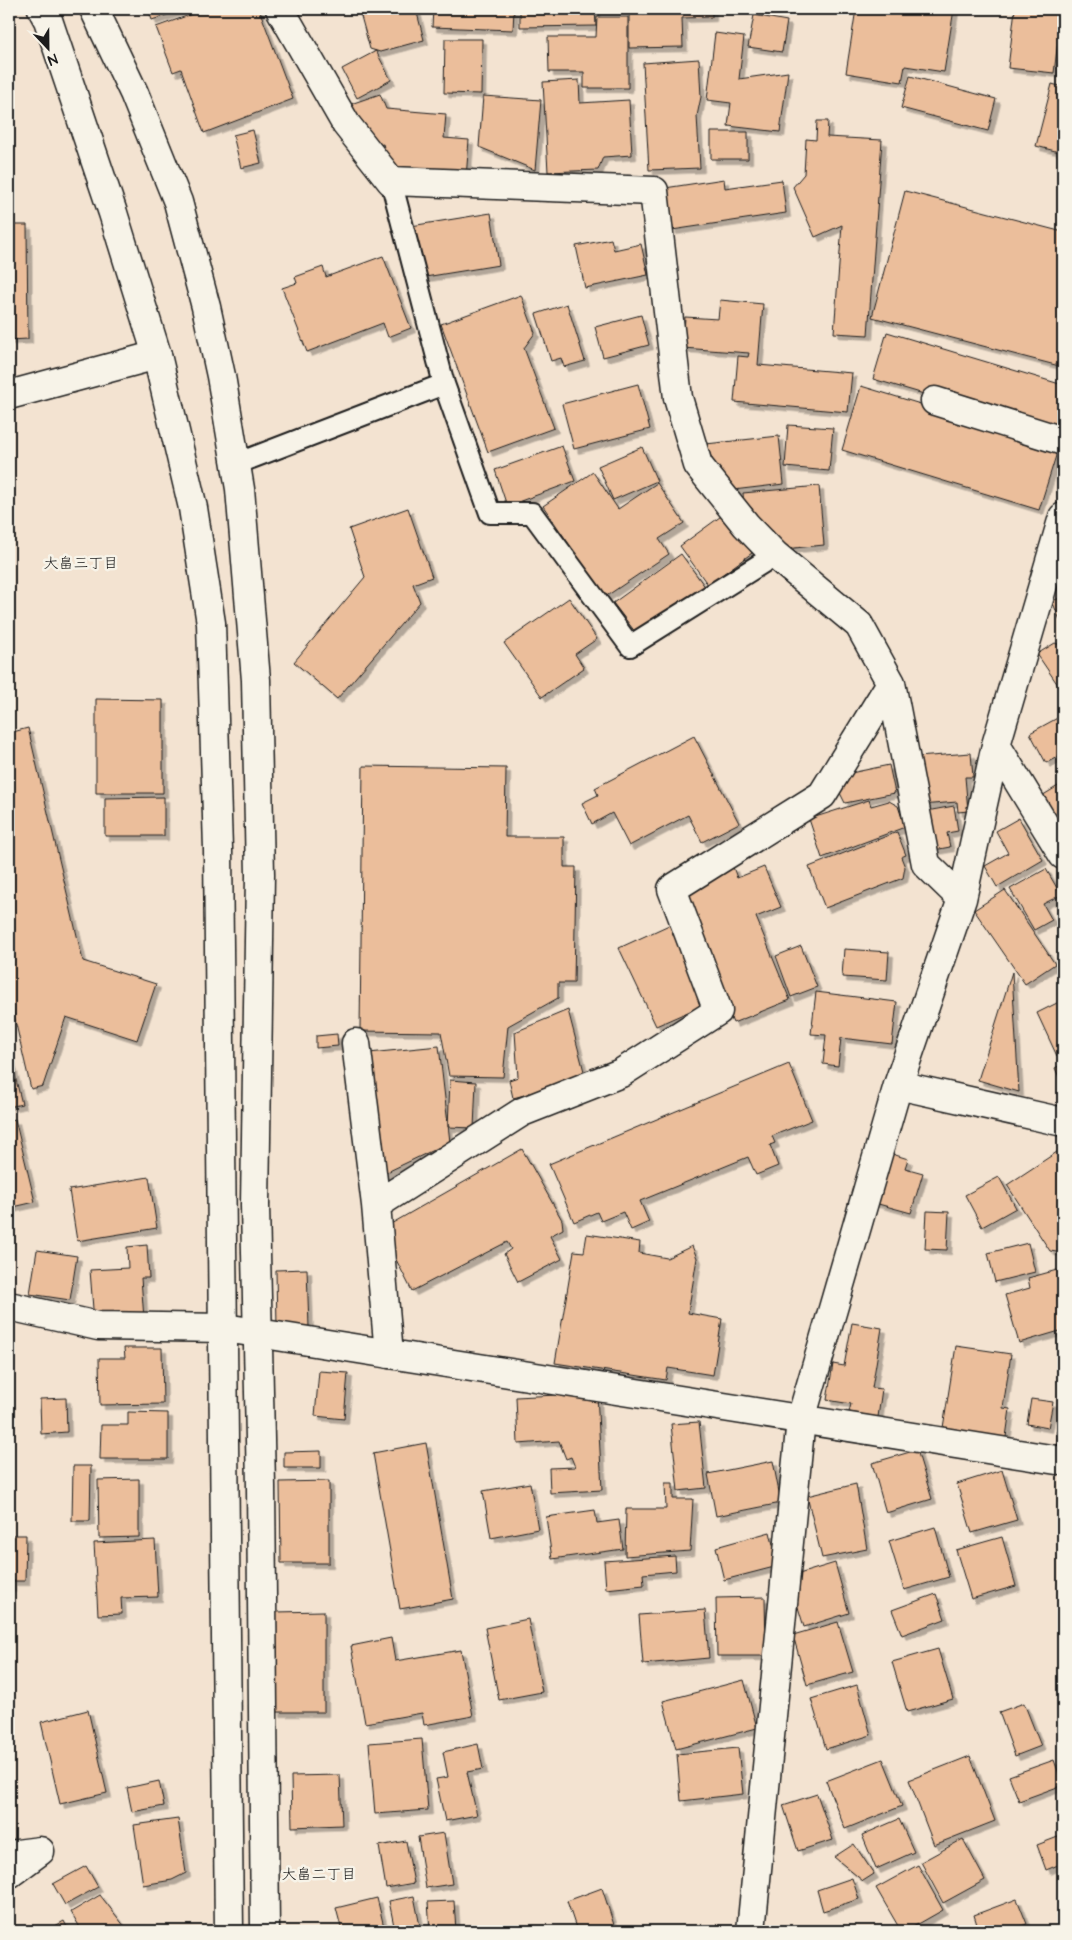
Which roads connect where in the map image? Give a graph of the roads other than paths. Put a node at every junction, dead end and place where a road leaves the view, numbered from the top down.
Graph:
1 (42, 9) edge
2 (94, 9) edge
3 (280, 9) edge
4 (391, 181) junction
5 (157, 355) junction
6 (444, 384) junction
7 (9, 395) edge
8 (935, 401) dead end
9 (1063, 441) edge
10 (236, 464) junction
11 (1063, 518) edge
12 (775, 555) junction
13 (891, 683) junction
14 (996, 745) junction
15 (1063, 855) edge
16 (962, 899) junction
17 (356, 1044) dead end
18 (898, 1085) junction
19 (1063, 1122) edge
20 (376, 1205) junction
21 (9, 1306) edge
22 (224, 1328) junction
23 (258, 1333) junction
24 (389, 1354) junction
25 (801, 1419) junction
26 (1063, 1461) edge
27 (9, 1854) edge
28 (9, 1874) edge
29 (229, 1931) edge
30 (265, 1931) edge
31 (751, 1931) edge

1 - 5 street
2 - 10 street
3 - 4 street
4 - 6 lane
4 - 12 street
5 - 7 street
5 - 22 street
6 - 10 lane
6 - 12 lane
8 - 9 street
10 - 23 street
11 - 14 street
12 - 13 street
13 - 16 street
13 - 20 street
14 - 15 street
14 - 16 street
16 - 18 street
17 - 20 street
18 - 19 street
18 - 25 street
20 - 24 street
21 - 22 street
22 - 23 street
22 - 29 street
23 - 24 street
23 - 30 street
24 - 25 street
25 - 26 street
25 - 31 street
27 - 28 street

